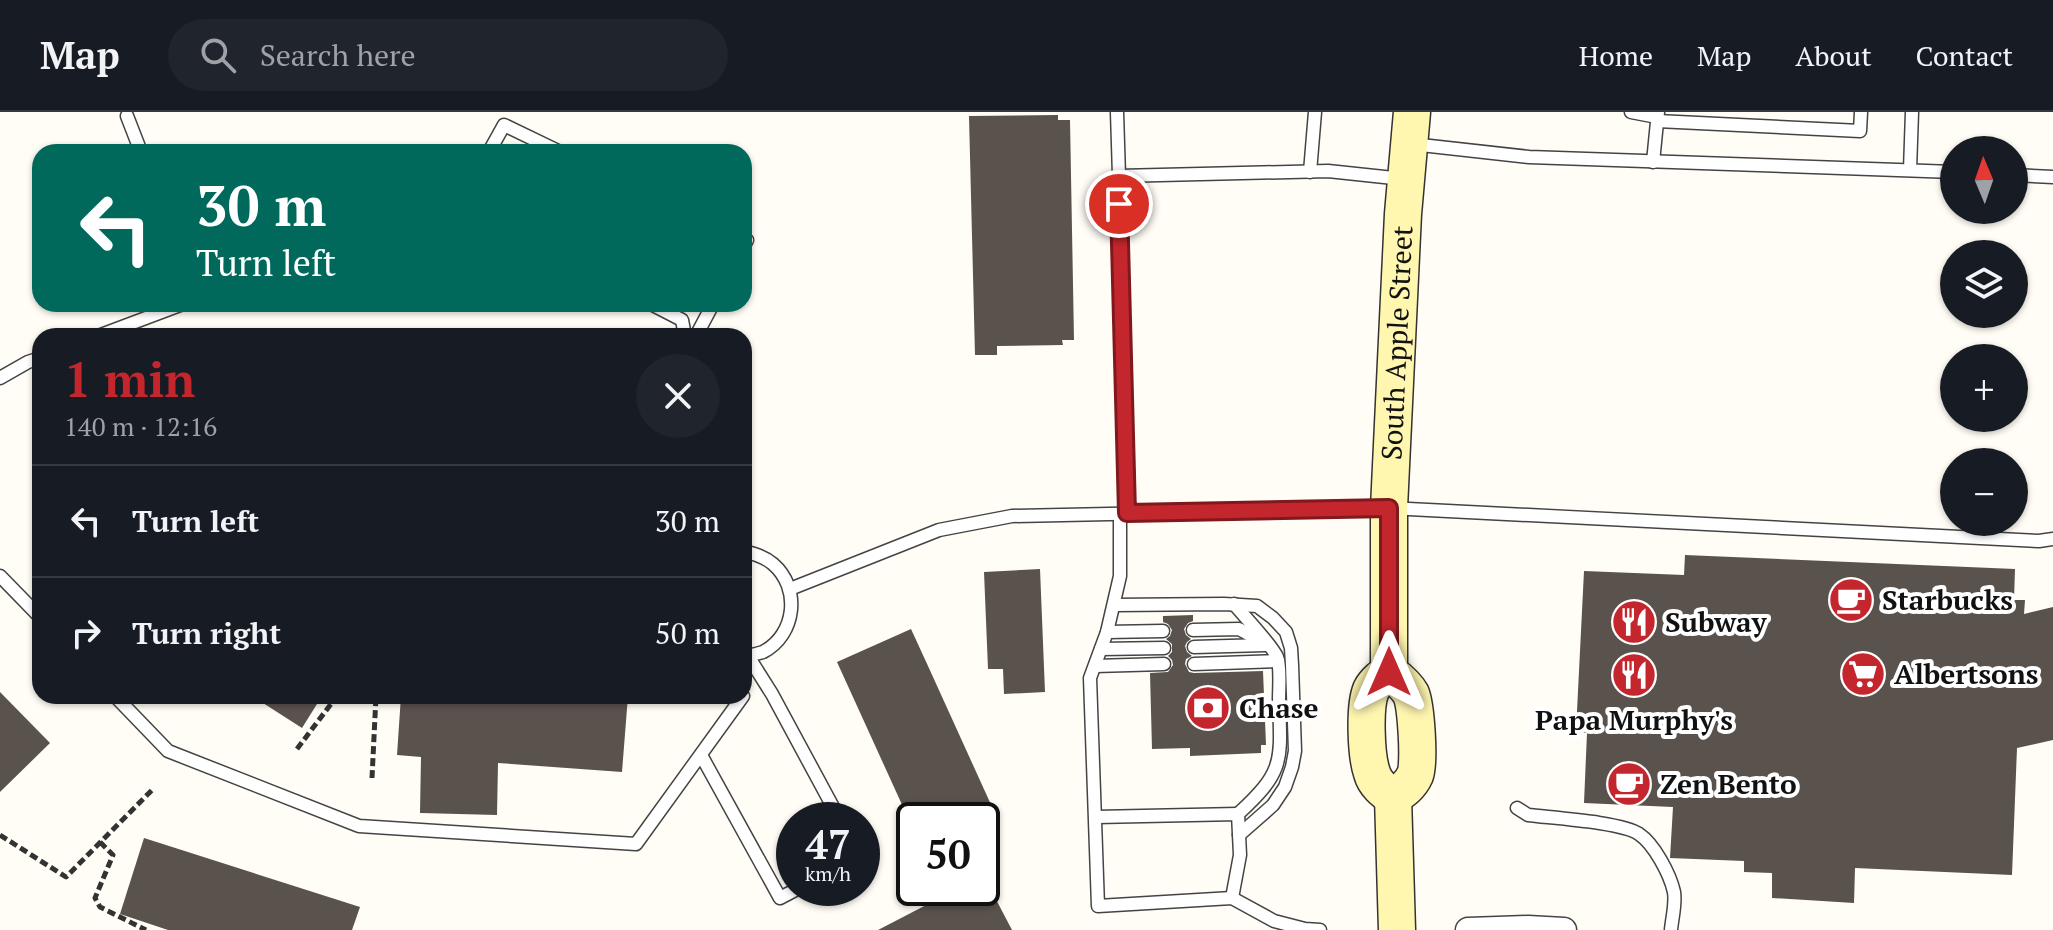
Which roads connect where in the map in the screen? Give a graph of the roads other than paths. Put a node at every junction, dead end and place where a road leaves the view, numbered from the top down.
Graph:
1 (1117, 112) edge
2 (1315, 112) edge
3 (1631, 112) edge
4 (1861, 112) edge
5 (1912, 112) edge
6 (127, 116) dead end
7 (1657, 116) edge
8 (138, 144) edge
9 (493, 144) edge
10 (543, 144) edge
11 (1409, 145) edge
12 (1653, 162) junction
13 (1910, 170) junction
14 (1940, 171) edge
15 (1310, 172) junction
16 (1119, 176) junction
17 (2028, 176) edge
18 (2053, 177) edge
19 (162, 312) edge
20 (666, 312) edge
21 (119, 328) edge
22 (684, 328) edge
23 (32, 361) edge
24 (0, 378) edge
25 (1389, 508) junction
26 (1123, 513) junction
27 (2053, 539) edge
28 (752, 553) edge
29 (0, 576) edge
30 (790, 589) junction
31 (1234, 604) junction
32 (1114, 605) junction
33 (32, 609) edge
34 (1193, 630) dead end
35 (1163, 631) dead end
36 (1107, 632) junction
37 (1268, 645) junction
38 (1194, 647) dead end
39 (1164, 648) dead end
40 (1101, 649) junction
41 (752, 655) edge
42 (1278, 661) junction
43 (1164, 664) dead end
44 (1194, 664) dead end
45 (752, 666) edge
46 (1095, 666) junction
47 (1389, 672) junction
48 (123, 704) edge
49 (737, 704) edge
50 (701, 755) junction
51 (1393, 797) junction
52 (830, 802) edge
53 (1517, 808) dead end
54 (1238, 814) junction
55 (1096, 817) junction
56 (1239, 835) junction
57 (776, 891) edge
58 (1232, 898) junction
59 (1320, 930) edge
60 (1397, 930) edge
61 (1468, 930) edge
62 (1564, 930) edge
63 (1671, 930) edge

1 - 16 lane
2 - 15 lane
3 - 7 lane
4 - 7 lane
5 - 13 lane
6 - 8 lane
7 - 12 lane
9 - 10 lane
11 - 12 lane
11 - 15 lane
11 - 25 main road, South Apple Street
12 - 13 lane
13 - 14 lane
15 - 16 lane
16 - 26 lane
17 - 18 lane
19 - 21 lane
20 - 22 lane
23 - 24 lane
25 - 26 lane
25 - 27 lane
25 - 47 main road, South Apple Street
26 - 30 lane
26 - 32 lane
28 - 30 lane
29 - 33 lane
30 - 41 lane
31 - 32 lane
31 - 37 lane
31 - 56 lane
32 - 36 lane
34 - 37 lane
35 - 36 lane
36 - 40 lane
37 - 38 lane
37 - 42 lane
39 - 40 lane
40 - 46 lane
42 - 44 lane
42 - 54 lane
43 - 46 lane
45 - 52 lane
46 - 55 lane
47 - 51 main road
47 - 51 main road
48 - 50 lane
49 - 50 lane
50 - 57 lane
51 - 60 main road
53 - 63 lane
54 - 55 lane
54 - 56 lane
55 - 58 lane
56 - 58 lane
58 - 59 lane
61 - 62 street

